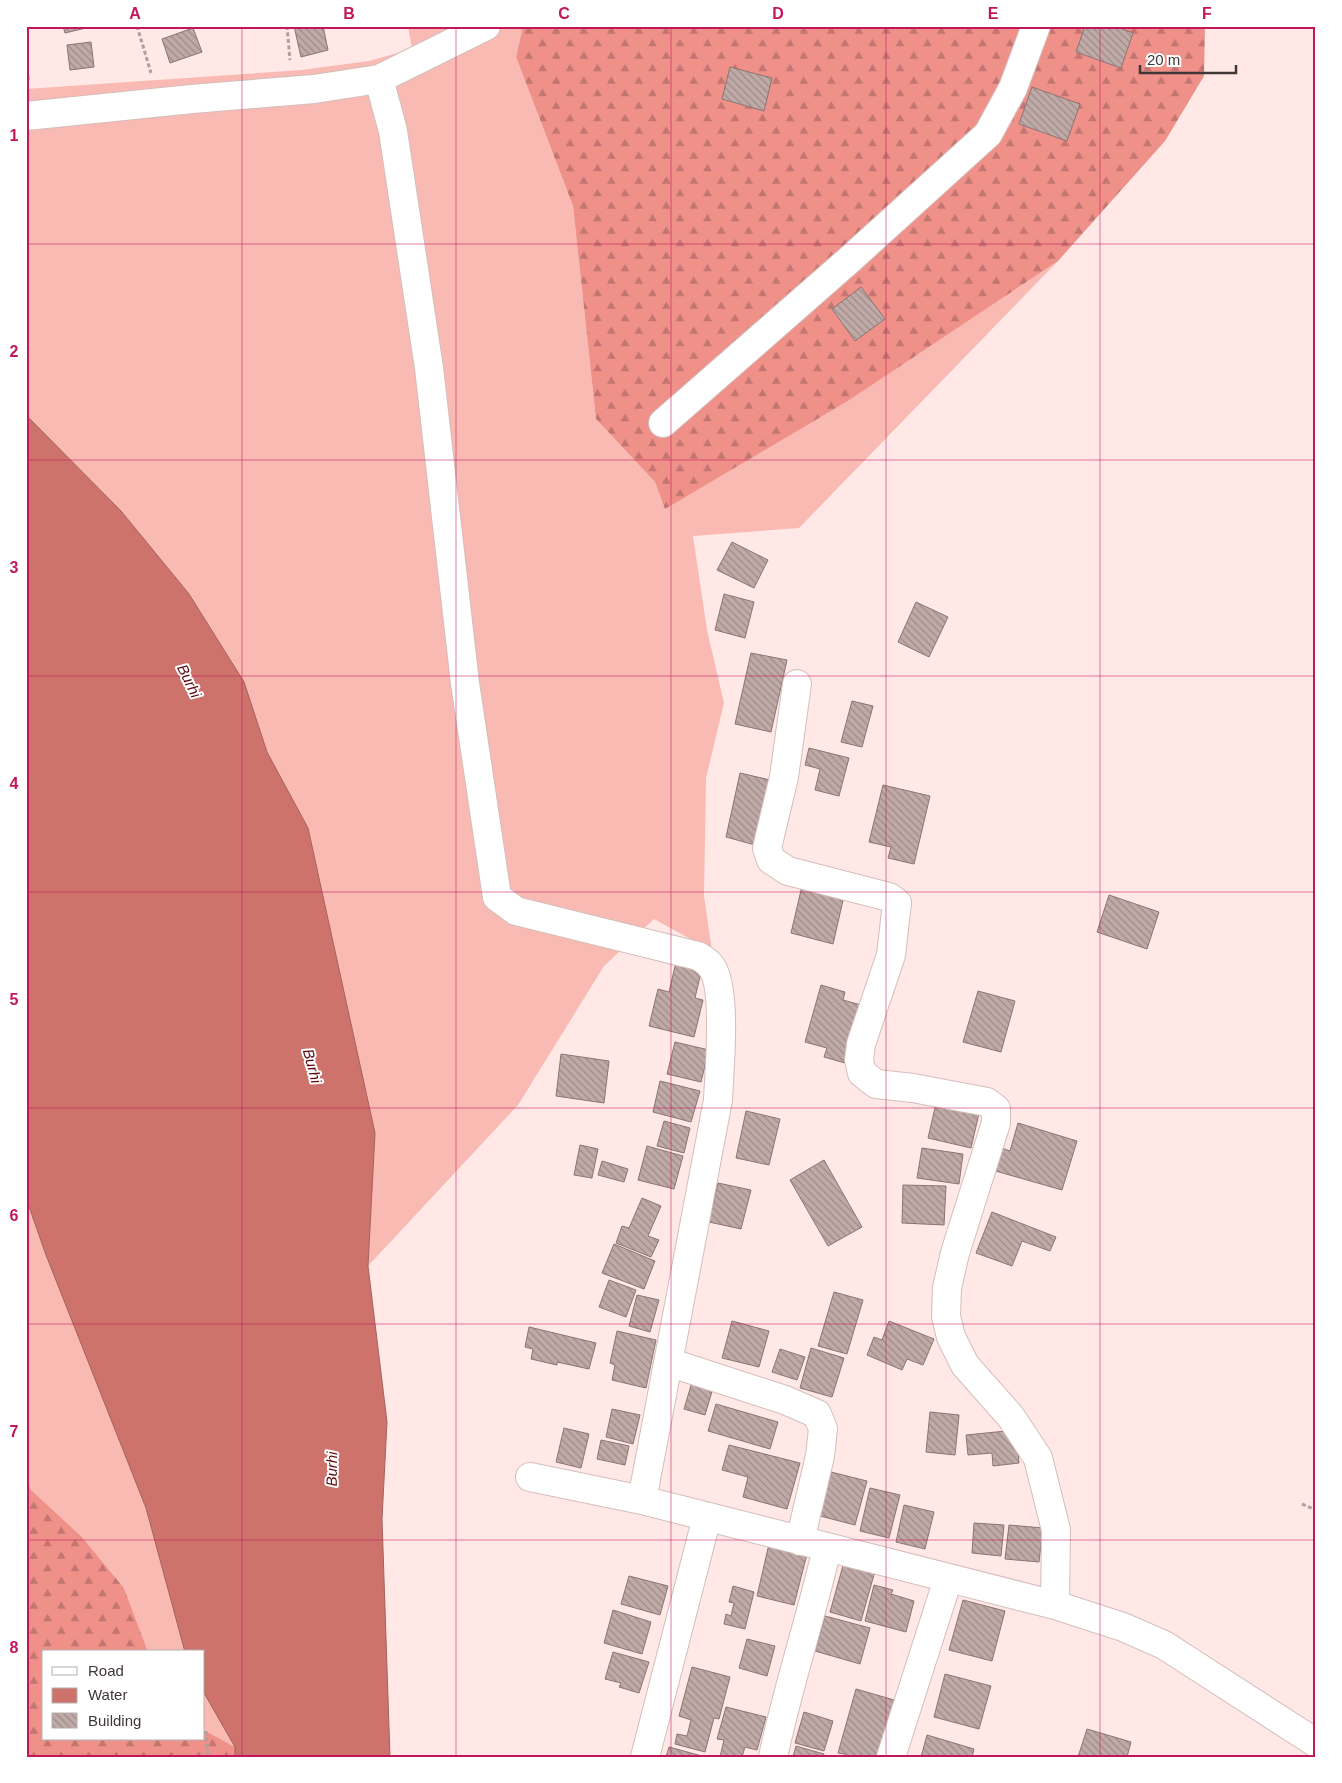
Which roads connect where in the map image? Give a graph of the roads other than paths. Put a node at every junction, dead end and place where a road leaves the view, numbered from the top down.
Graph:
1 (486, 26) edge
2 (1036, 26) edge
3 (379, 79) junction
4 (26, 116) edge
5 (663, 423) dead end
6 (797, 684) dead end
7 (668, 1362) junction
8 (530, 1477) dead end
9 (642, 1500) junction
10 (707, 1517) junction
11 (800, 1541) junction
12 (827, 1548) junction
13 (948, 1579) junction
14 (1055, 1605) junction
15 (1316, 1742) edge
16 (645, 1757) edge
17 (773, 1757) edge
18 (891, 1757) edge

1 - 3 street
2 - 5 street
3 - 4 street
3 - 7 street
6 - 14 street
7 - 9 street
7 - 11 street
8 - 9 street
9 - 10 street
10 - 11 street
10 - 16 street
11 - 12 street
12 - 13 street
12 - 17 street
13 - 14 street
13 - 18 street
14 - 15 street

